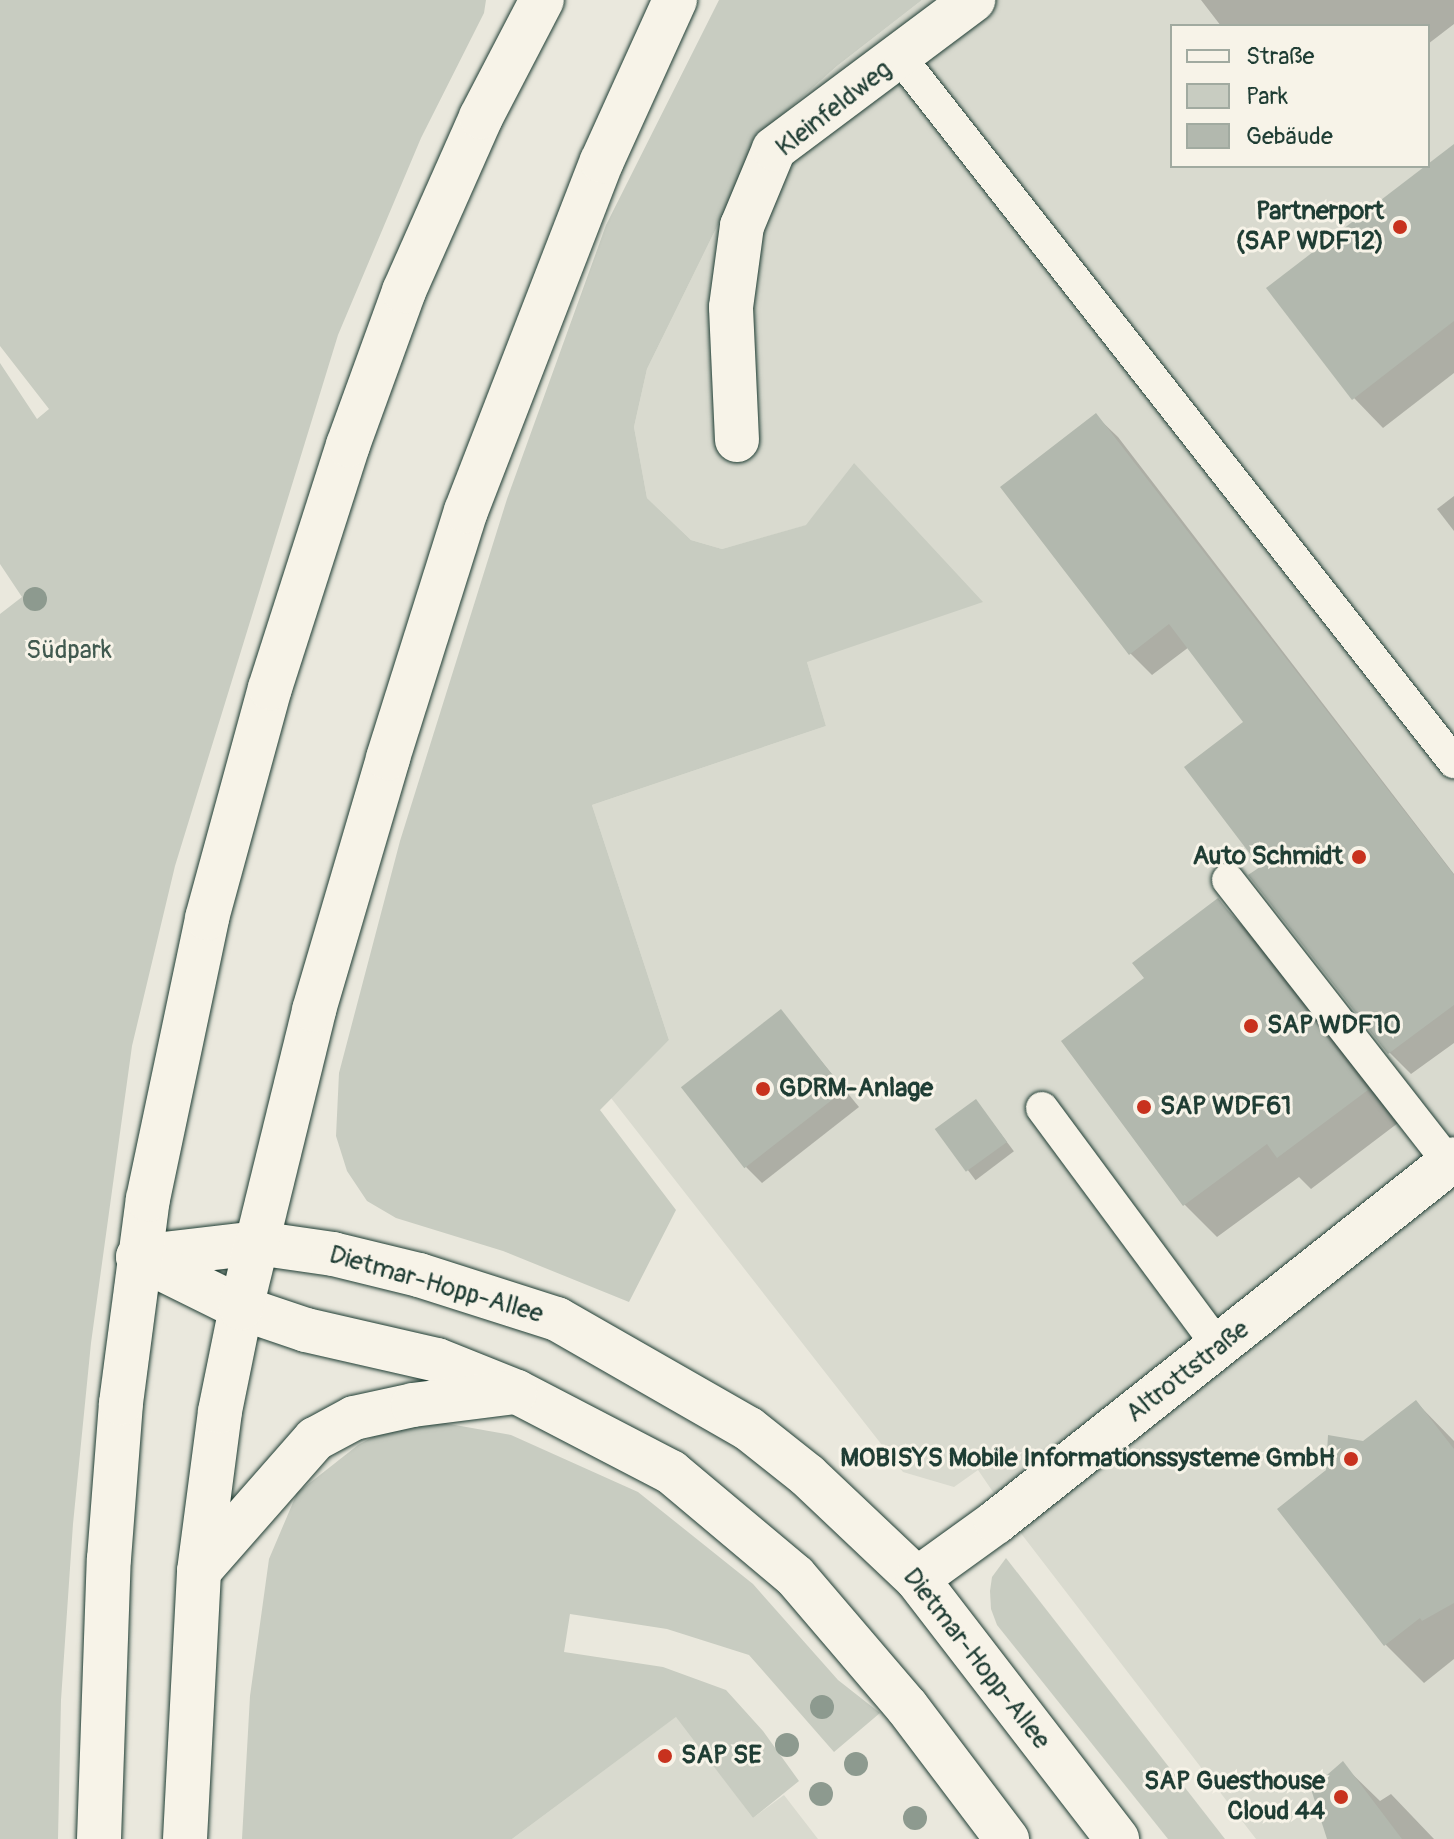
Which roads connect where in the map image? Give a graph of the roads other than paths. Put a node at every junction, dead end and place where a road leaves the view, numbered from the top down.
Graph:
1 (542, 0) edge
2 (675, 0) edge
3 (973, 0) edge
4 (900, 57) junction
5 (737, 440) dead end
6 (1454, 762) edge
7 (1228, 880) dead end
8 (1042, 1108) dead end
9 (1452, 1161) edge
10 (257, 1243) junction
11 (138, 1257) junction
12 (241, 1308) junction
13 (1219, 1347) junction
14 (517, 1392) junction
15 (199, 1571) junction
16 (917, 1579) junction
17 (99, 1839) edge
18 (185, 1839) edge
19 (1007, 1839) edge
20 (1117, 1839) edge

1 - 11 street
2 - 10 street
3 - 4 street, Kleinfeldweg
4 - 5 street, Kleinfeldweg
4 - 6 lane
7 - 9 lane
8 - 13 lane
9 - 13 street, Altrottstraße
10 - 11 street, Dietmar-Hopp-Allee
10 - 12 street
10 - 16 street, Dietmar-Hopp-Allee
11 - 12 street
11 - 17 street
12 - 14 street
12 - 15 street
13 - 16 street, Altrottstraße
14 - 15 street
14 - 19 street
15 - 18 street
16 - 20 street, Dietmar-Hopp-Allee

